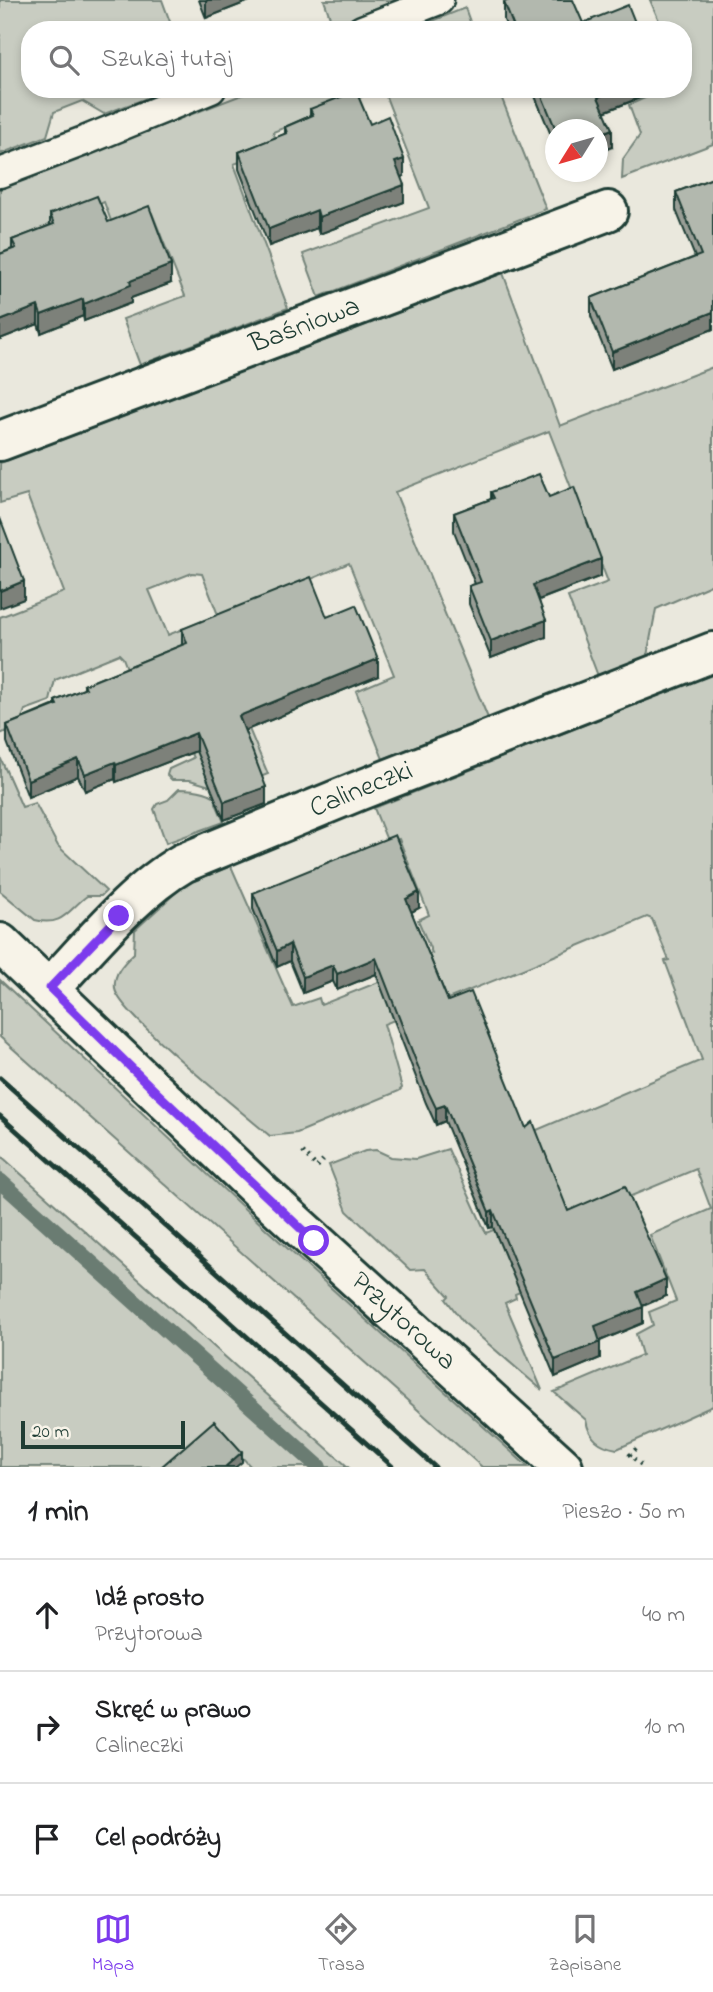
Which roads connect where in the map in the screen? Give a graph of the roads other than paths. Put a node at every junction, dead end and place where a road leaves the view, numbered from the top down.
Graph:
1 (439, 0) edge
2 (385, 21) edge
3 (189, 98) edge
4 (0, 173) edge
5 (608, 211) dead end
6 (0, 441) edge
7 (713, 652) edge
8 (0, 943) edge
9 (50, 988) junction
10 (564, 1467) edge

1 - 2 lane
3 - 4 lane
5 - 6 street, Baśniowa
7 - 9 street, Calineczki
8 - 9 street, Przytorowa
9 - 10 street, Przytorowa

